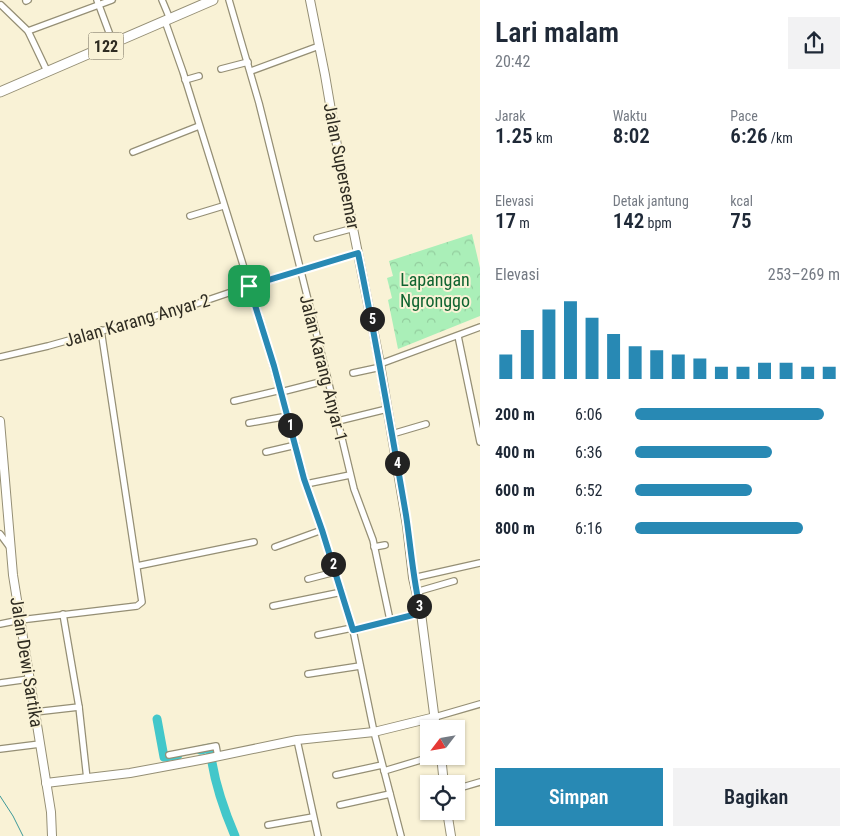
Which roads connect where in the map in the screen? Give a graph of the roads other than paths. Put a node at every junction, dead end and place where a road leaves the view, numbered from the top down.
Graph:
1 (112, 0) edge
2 (162, 0) edge
3 (213, 0) edge
4 (230, 0) edge
5 (310, 0) edge
6 (98, 2) edge
7 (1, 4) edge
8 (193, 4) edge
9 (167, 20) junction
10 (28, 30) junction
11 (113, 43) junction
12 (319, 46) junction
13 (248, 62) junction
14 (221, 70) dead end
15 (47, 71) junction
16 (250, 71) junction
17 (199, 76) dead end
18 (185, 80) junction
19 (0, 92) edge
20 (199, 126) junction
21 (133, 152) dead end
22 (223, 206) junction
23 (190, 216) dead end
24 (354, 228) junction
25 (317, 238) dead end
26 (358, 253) junction
27 (300, 271) junction
28 (249, 286) junction
29 (480, 328) edge
30 (101, 330) junction
31 (458, 336) junction
32 (0, 357) edge
33 (381, 365) junction
34 (353, 373) dead end
35 (328, 380) junction
36 (281, 391) junction
37 (234, 401) dead end
38 (387, 409) junction
39 (288, 416) junction
40 (0, 421) edge
41 (338, 421) junction
42 (249, 423) dead end
43 (426, 424) dead end
44 (479, 432) edge
45 (392, 434) junction
46 (480, 442) edge
47 (296, 445) junction
48 (266, 452) dead end
49 (350, 475) junction
50 (306, 484) junction
51 (322, 530) junction
52 (0, 534) edge
53 (254, 542) dead end
54 (385, 545) dead end
55 (10, 546) junction
56 (275, 547) dead end
57 (374, 547) junction
58 (480, 564) edge
59 (137, 566) junction
60 (335, 572) junction
61 (413, 578) junction
62 (308, 579) dead end
63 (454, 581) dead end
64 (342, 592) junction
65 (416, 592) junction
66 (273, 606) dead end
67 (421, 613) junction
68 (63, 614) junction
69 (20, 620) junction
70 (390, 620) junction
71 (0, 624) edge
72 (352, 629) junction
73 (318, 635) dead end
74 (360, 666) junction
75 (308, 674) dead end
76 (29, 679) junction
77 (0, 683) edge
78 (480, 704) edge
79 (79, 707) junction
80 (35, 712) junction
81 (435, 718) junction
82 (374, 732) junction
83 (297, 740) junction
84 (40, 744) junction
85 (0, 749) edge
86 (169, 755) dead end
87 (217, 757) junction
88 (420, 759) edge
89 (383, 768) junction
90 (336, 775) dead end
91 (87, 779) junction
92 (480, 782) edge
93 (46, 783) junction
94 (465, 786) edge
95 (390, 794) junction
96 (340, 805) dead end
97 (313, 817) junction
98 (447, 820) edge
99 (268, 825) dead end
100 (52, 836) edge
101 (318, 836) edge
102 (401, 836) edge
103 (448, 836) edge

1 - 6 street
2 - 9 street
3 - 8 main road, 122
4 - 13 street, Jalan Karang Anyar 1
5 - 12 main road, Jalan Supersemar
6 - 10 street
6 - 11 street
7 - 10 street
8 - 9 main road, 122
9 - 11 main road, 122
9 - 18 street
10 - 15 street
11 - 15 main road, 122
12 - 16 street
12 - 24 main road, Jalan Supersemar
13 - 14 street
13 - 16 street, Jalan Karang Anyar 1
15 - 19 main road, 122
16 - 27 street, Jalan Karang Anyar 1
17 - 18 street
18 - 20 street
20 - 21 street
20 - 22 street
22 - 23 street
22 - 28 street
24 - 25 street
24 - 26 main road, Jalan Supersemar
26 - 27 street, Jalan Karang Anyar 2
26 - 33 main road, Jalan Supersemar
27 - 28 street, Jalan Karang Anyar 2
27 - 35 street, Jalan Karang Anyar 1
28 - 30 street, Jalan Karang Anyar 2
28 - 36 street
29 - 31 street
30 - 32 street, Jalan Karang Anyar 2
30 - 59 street
31 - 33 street
31 - 44 street
33 - 34 street
33 - 38 main road, Jalan Supersemar
35 - 36 street
35 - 41 street, Jalan Karang Anyar 1
36 - 37 street
36 - 39 street
38 - 41 street
38 - 45 main road, Jalan Supersemar
39 - 42 street
39 - 47 street
40 - 55 main road, Jalan Dewi Sartika
41 - 49 street, Jalan Karang Anyar 1
43 - 45 street
44 - 46 street
45 - 61 main road, Jalan Supersemar
47 - 48 street
47 - 50 street
49 - 50 street
49 - 57 street, Jalan Karang Anyar 1
50 - 51 street
51 - 56 street
51 - 60 street
52 - 55 street
53 - 59 street
54 - 57 street
55 - 69 main road, Jalan Dewi Sartika
57 - 70 street, Jalan Karang Anyar 1
58 - 61 street
59 - 68 street
60 - 62 street
60 - 64 street
61 - 65 main road, Jalan Supersemar
63 - 65 street
64 - 66 street
64 - 72 street
65 - 67 main road, Jalan Supersemar
67 - 70 street
67 - 81 main road, Jalan Supersemar
68 - 69 street
68 - 79 street
69 - 71 street
69 - 76 main road, Jalan Dewi Sartika
70 - 72 street
72 - 73 street
72 - 74 street
74 - 75 street
74 - 82 street
76 - 77 street
76 - 80 main road, Jalan Dewi Sartika
78 - 81 street
79 - 80 street
79 - 91 street
80 - 84 main road, Jalan Dewi Sartika
81 - 82 main road
82 - 83 main road
82 - 89 street
83 - 87 main road
83 - 97 street
84 - 85 street
84 - 93 main road, Jalan Dewi Sartika
86 - 87 street
87 - 91 main road
88 - 89 street
89 - 90 street
89 - 95 street
91 - 93 main road
92 - 94 street
93 - 100 main road, Jalan Dewi Sartika
95 - 96 street
95 - 102 street
97 - 99 street
97 - 101 street
98 - 103 main road

